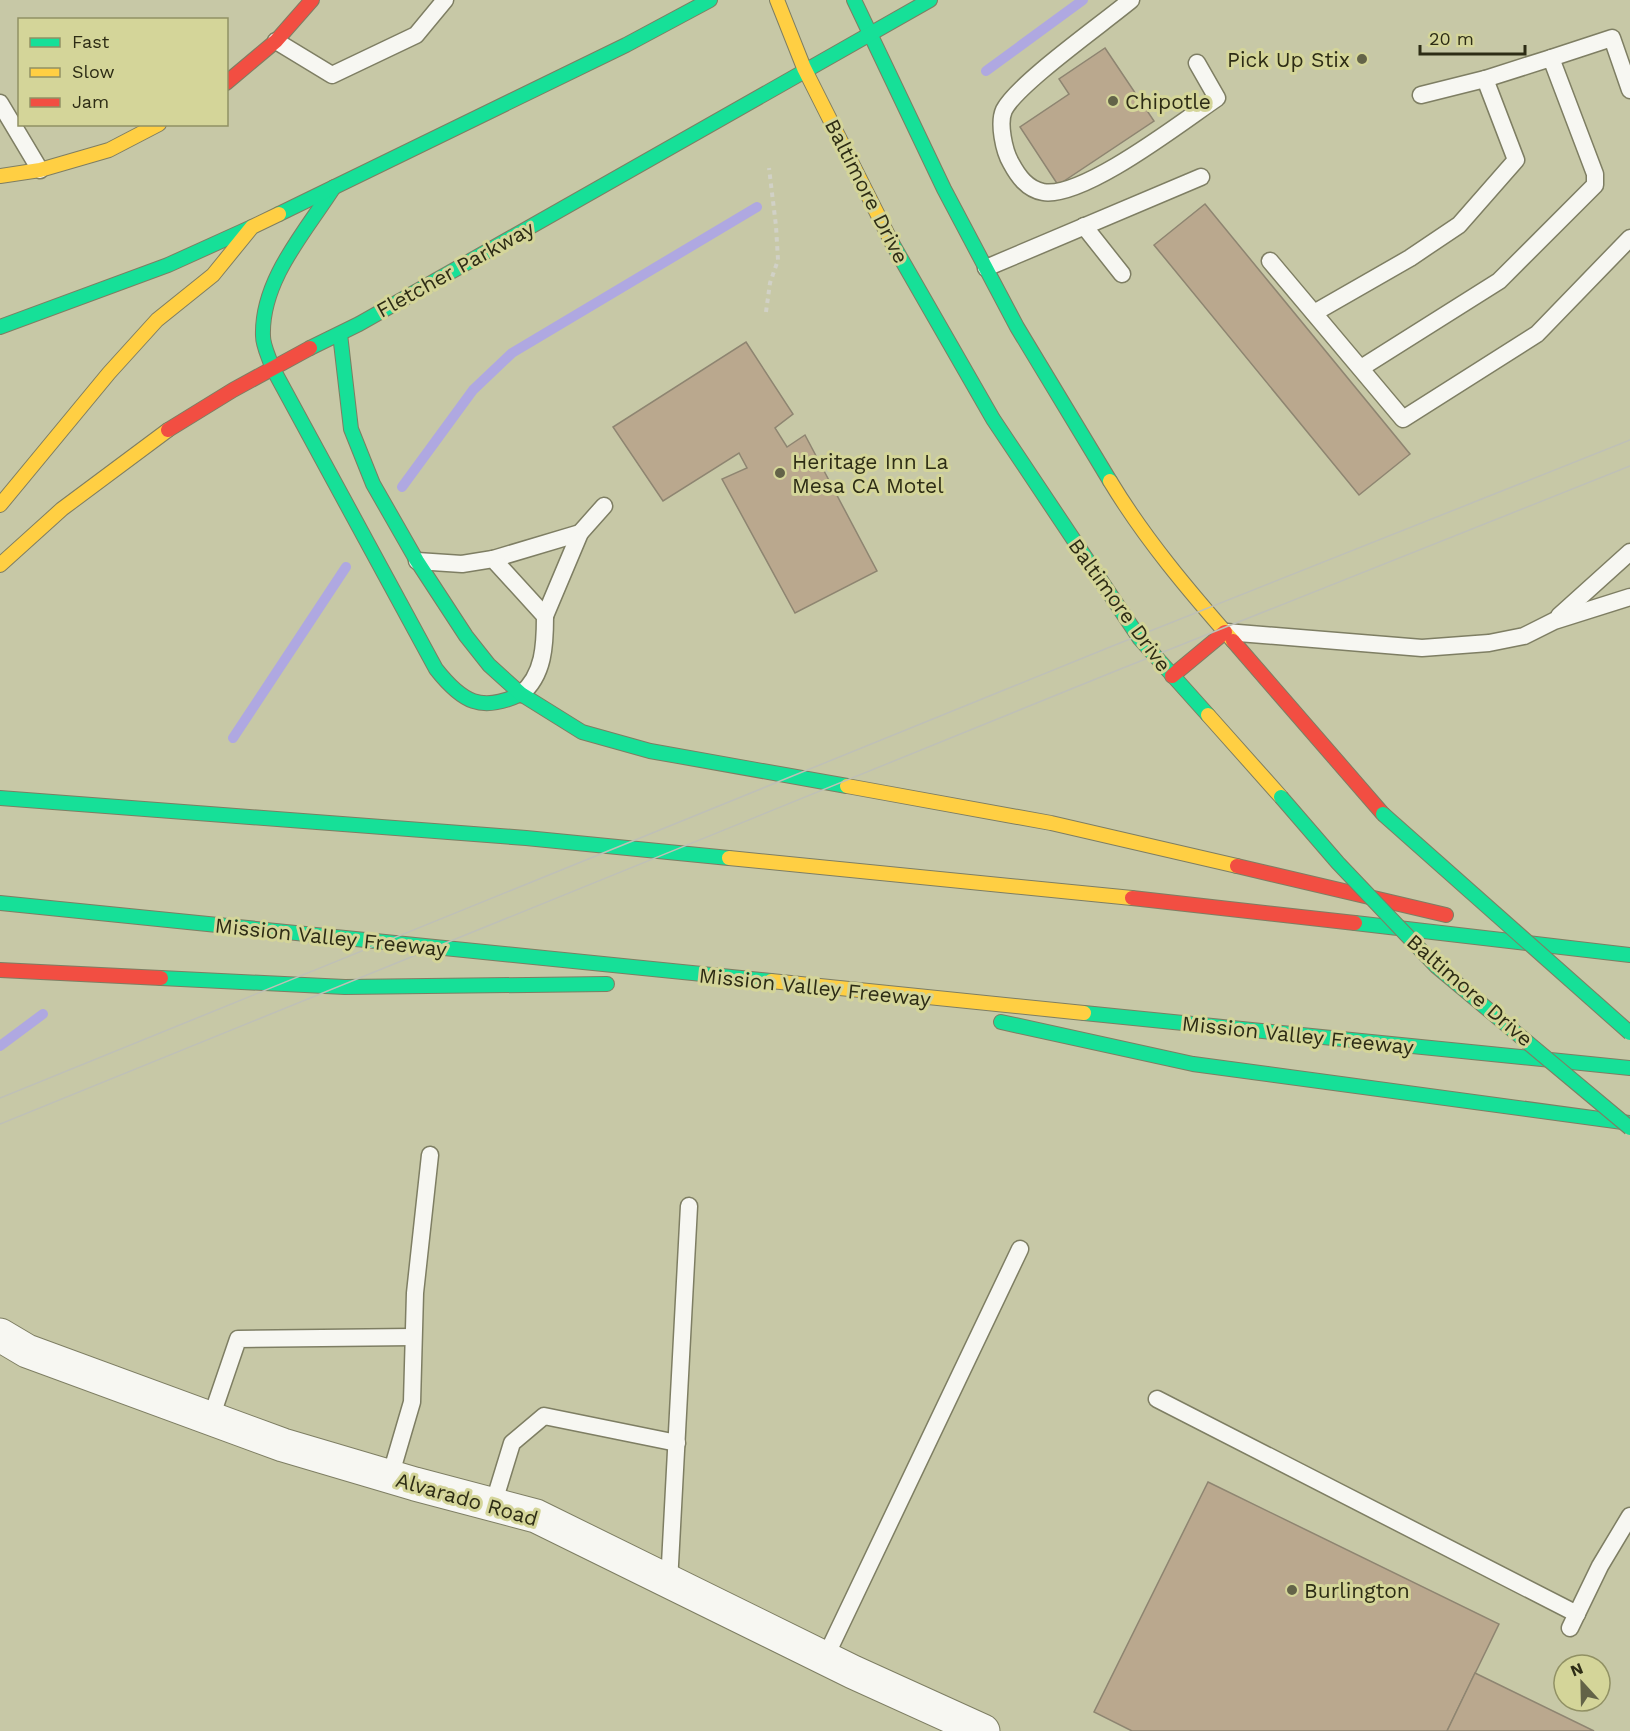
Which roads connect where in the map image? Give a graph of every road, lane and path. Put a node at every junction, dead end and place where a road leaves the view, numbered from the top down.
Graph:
1 (312, 0) edge
2 (444, 0) edge
3 (710, 0) edge
4 (777, 0) edge
5 (854, 0) edge
6 (930, 0) edge
7 (1131, 0) edge
8 (868, 34) junction
9 (276, 41) junction
10 (1551, 58) junction
11 (1197, 63) dead end
12 (804, 68) junction
13 (1485, 79) junction
14 (228, 81) edge
15 (1630, 90) edge
16 (1421, 95) dead end
17 (0, 103) edge
18 (155, 126) edge
19 (769, 168) dead end
20 (40, 170) junction
21 (0, 176) edge
22 (1201, 177) dead end
23 (334, 187) junction
24 (1084, 226) junction
25 (252, 227) junction
26 (1630, 238) edge
27 (1270, 261) dead end
28 (986, 268) junction
29 (1122, 274) dead end
30 (766, 312) dead end
31 (1314, 313) junction
32 (0, 327) edge
33 (340, 334) junction
34 (272, 367) junction
35 (1361, 368) junction
36 (0, 506) edge
37 (604, 507) dead end
38 (580, 533) junction
39 (1630, 552) edge
40 (493, 559) junction
41 (417, 561) junction
42 (0, 565) edge
43 (1630, 597) edge
44 (545, 616) junction
45 (1554, 621) junction
46 (1225, 632) junction
47 (1172, 676) junction
48 (521, 694) junction
49 (0, 798) edge
50 (0, 903) edge
51 (1602, 952) junction
52 (1630, 955) edge
53 (7, 970) edge
54 (0, 976) edge
55 (765, 982) junction
56 (621, 983) dead end
57 (645, 983) dead end
58 (892, 994) junction
59 (1630, 1033) edge
60 (1630, 1068) edge
61 (1630, 1126) edge
62 (430, 1155) dead end
63 (689, 1206) dead end
64 (1020, 1249) dead end
65 (0, 1335) edge
66 (413, 1337) junction
67 (1157, 1399) dead end
68 (211, 1418) junction
69 (677, 1443) junction
70 (390, 1477) junction
71 (493, 1505) junction
72 (1630, 1516) edge
73 (669, 1583) junction
74 (825, 1658) junction
75 (983, 1731) edge

1 - 9 main road
2 - 9 lane
3 - 23 main road
4 - 12 main road, Baltimore Drive
5 - 8 main road
6 - 8 main road, Fletcher Parkway
7 - 11 lane
8 - 12 main road, Fletcher Parkway
8 - 28 main road
9 - 14 main road
10 - 13 lane
10 - 15 lane
10 - 35 lane
12 - 33 main road, Fletcher Parkway
12 - 47 main road, Baltimore Drive
13 - 16 lane
13 - 31 lane
17 - 20 lane
18 - 20 main road
19 - 30 path
20 - 21 main road
22 - 24 lane
23 - 25 main road
23 - 34 main road
24 - 28 lane
24 - 29 lane
25 - 32 main road
25 - 36 main road
26 - 35 lane
27 - 31 lane
28 - 46 main road
31 - 35 lane
33 - 34 main road, Fletcher Parkway
33 - 41 main road
34 - 42 main road, Fletcher Parkway
34 - 48 main road
37 - 38 lane
38 - 40 lane
38 - 44 lane
39 - 45 lane
40 - 41 lane
40 - 44 lane
41 - 48 main road
43 - 45 lane
44 - 48 lane
45 - 46 lane
46 - 47 main road
46 - 59 main road, bridge
47 - 61 main road, Baltimore Drive, bridge
48 - 51 main road
49 - 51 main road
50 - 55 main road, Mission Valley Freeway
51 - 52 main road
53 - 54 main road
53 - 56 main road
55 - 57 main road
55 - 58 main road, Mission Valley Freeway
58 - 60 main road, Mission Valley Freeway
58 - 61 main road
62 - 66 lane
63 - 69 lane
64 - 74 lane
65 - 68 street, Alvarado Road
66 - 68 lane
66 - 70 lane
67 - 72 lane
68 - 70 street, Alvarado Road
69 - 71 lane
69 - 73 lane
70 - 71 street, Alvarado Road
71 - 73 street, Alvarado Road
73 - 74 street, Alvarado Road
74 - 75 street, Alvarado Road

